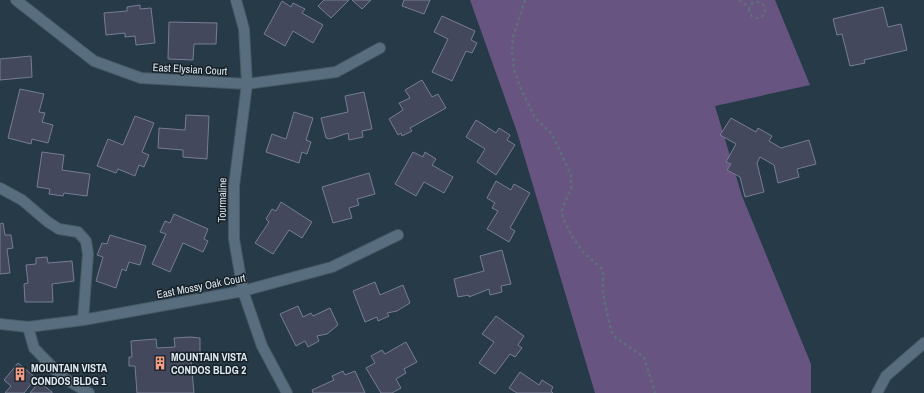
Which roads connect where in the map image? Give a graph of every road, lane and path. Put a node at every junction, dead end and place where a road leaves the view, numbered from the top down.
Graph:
1 (16, 0) edge
2 (236, 0) edge
3 (525, 0) edge
4 (740, 0) edge
5 (750, 8) junction
6 (380, 48) dead end
7 (247, 84) junction
8 (0, 188) edge
9 (398, 235) dead end
10 (243, 290) junction
11 (83, 320) junction
12 (0, 324) edge
13 (28, 327) junction
14 (924, 343) edge
15 (89, 393) edge
16 (287, 393) edge
17 (655, 393) edge
18 (877, 393) edge

1 - 7 street, East Elysian Court
2 - 7 street, Tourmaline
3 - 17 path
4 - 5 path
5 - 5 path
6 - 7 street, East Elysian Court
7 - 10 street, Tourmaline
8 - 11 street
9 - 10 street, East Mossy Oak Court
10 - 11 street, East Mossy Oak Court
10 - 16 street, Tourmaline
11 - 13 street, East Mossy Oak Court
12 - 13 street, East Mossy Oak Court
13 - 15 street
14 - 18 street

